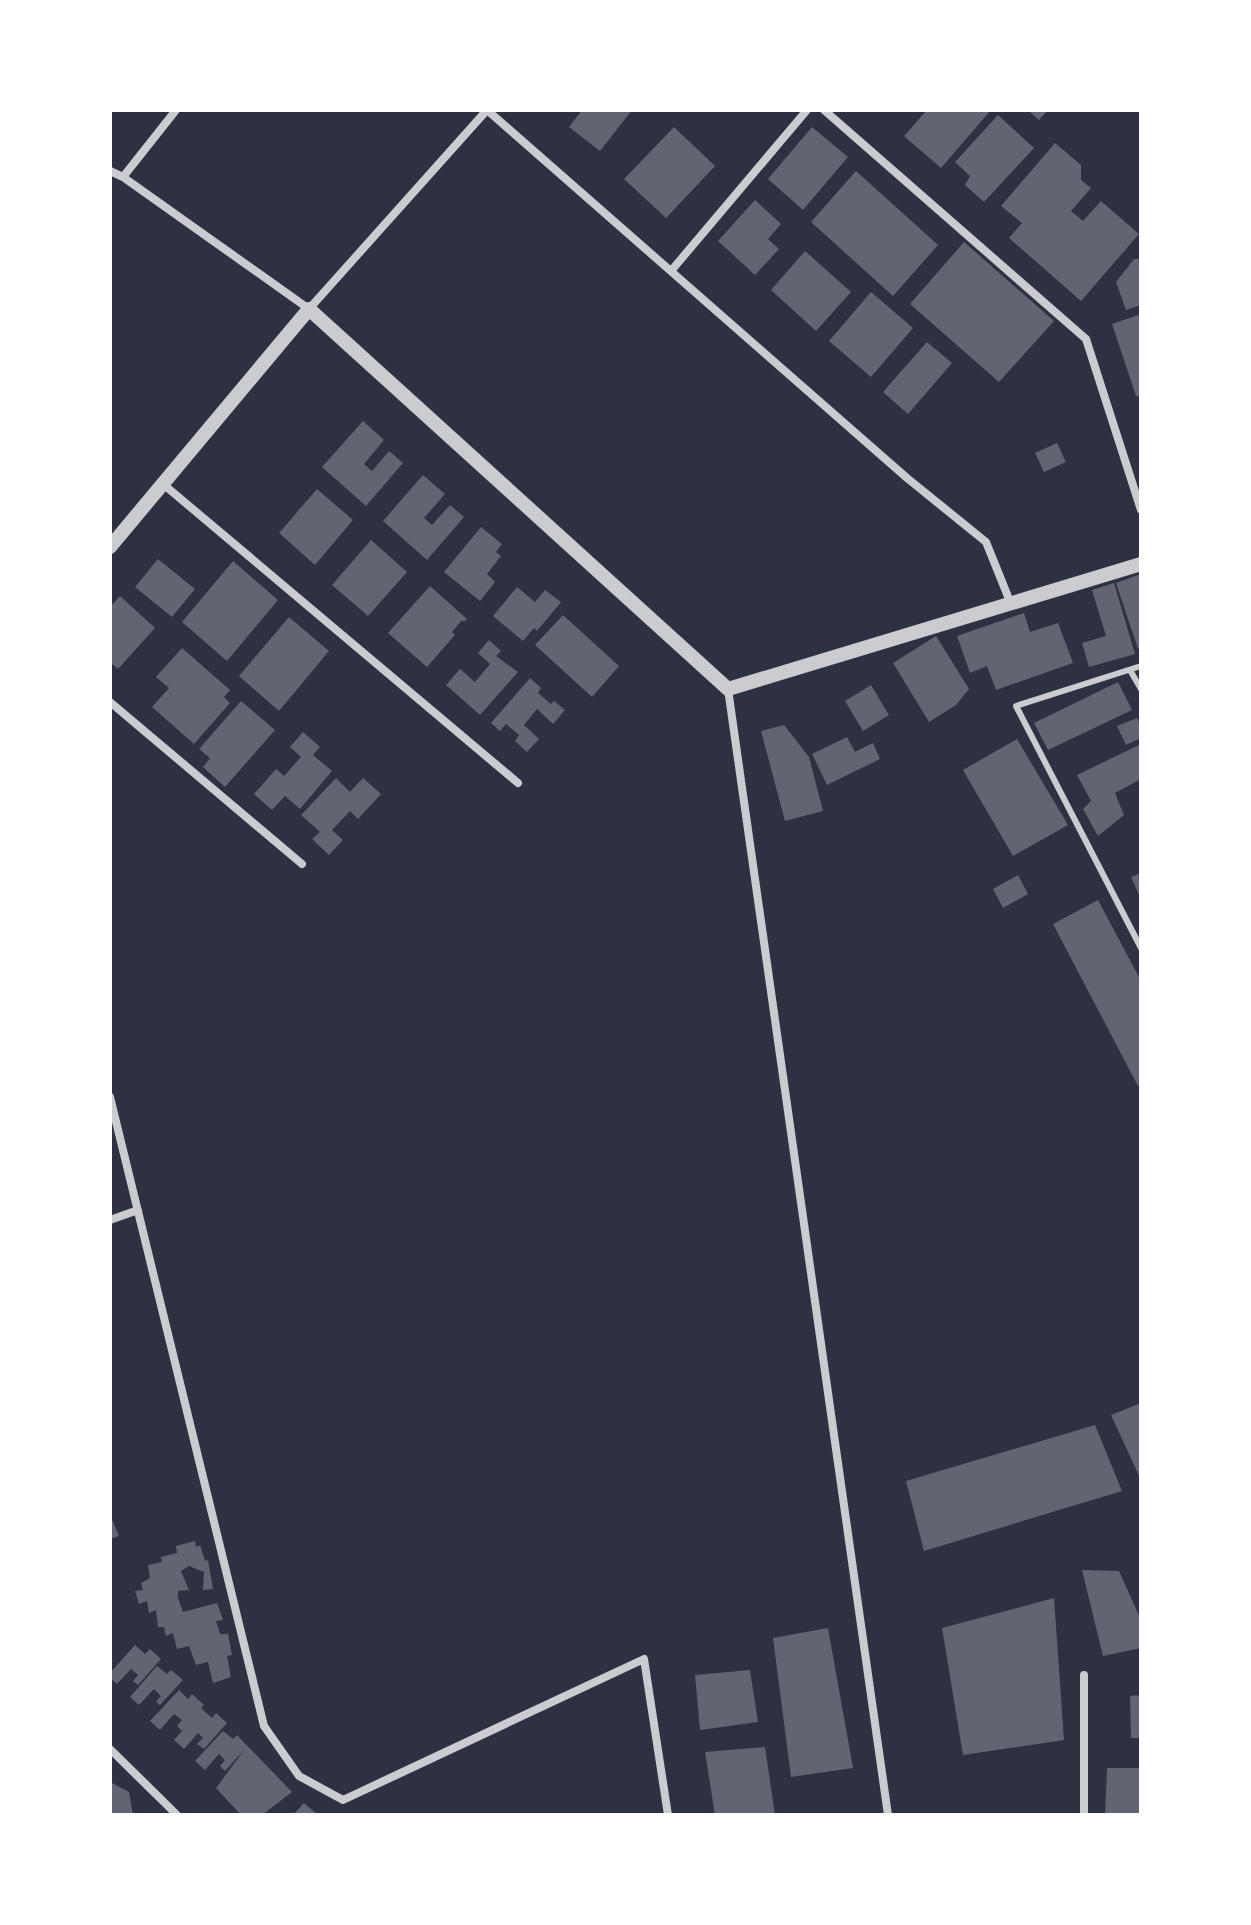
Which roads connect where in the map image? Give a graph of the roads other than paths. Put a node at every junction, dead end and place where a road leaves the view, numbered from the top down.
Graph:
1 (176, 110) edge
2 (807, 110) edge
3 (824, 110) edge
4 (110, 171) edge
5 (123, 177) junction
6 (671, 271) junction
7 (309, 309) junction
8 (163, 484) junction
9 (1141, 510) edge
10 (110, 547) edge
11 (1141, 564) edge
12 (1011, 604) junction
13 (1141, 666) edge
14 (1130, 670) junction
15 (728, 689) junction
16 (1141, 689) edge
17 (110, 702) edge
18 (518, 783) dead end
19 (302, 864) dead end
20 (1141, 948) edge
21 (110, 1097) edge
22 (138, 1210) junction
23 (110, 1220) edge
24 (1084, 1675) dead end
25 (110, 1749) edge
26 (177, 1815) edge
27 (668, 1815) edge
28 (888, 1815) edge
29 (1084, 1815) edge

1 - 5 street
2 - 6 street
3 - 9 street
4 - 5 street
5 - 7 street
6 - 7 street
6 - 12 street
7 - 8 street
7 - 15 street
8 - 10 street
8 - 18 street
11 - 12 street
12 - 15 street
13 - 14 lane
14 - 16 lane
14 - 20 lane
15 - 28 street
17 - 19 street
21 - 22 street
22 - 23 street
22 - 27 street
24 - 29 street
25 - 26 street

